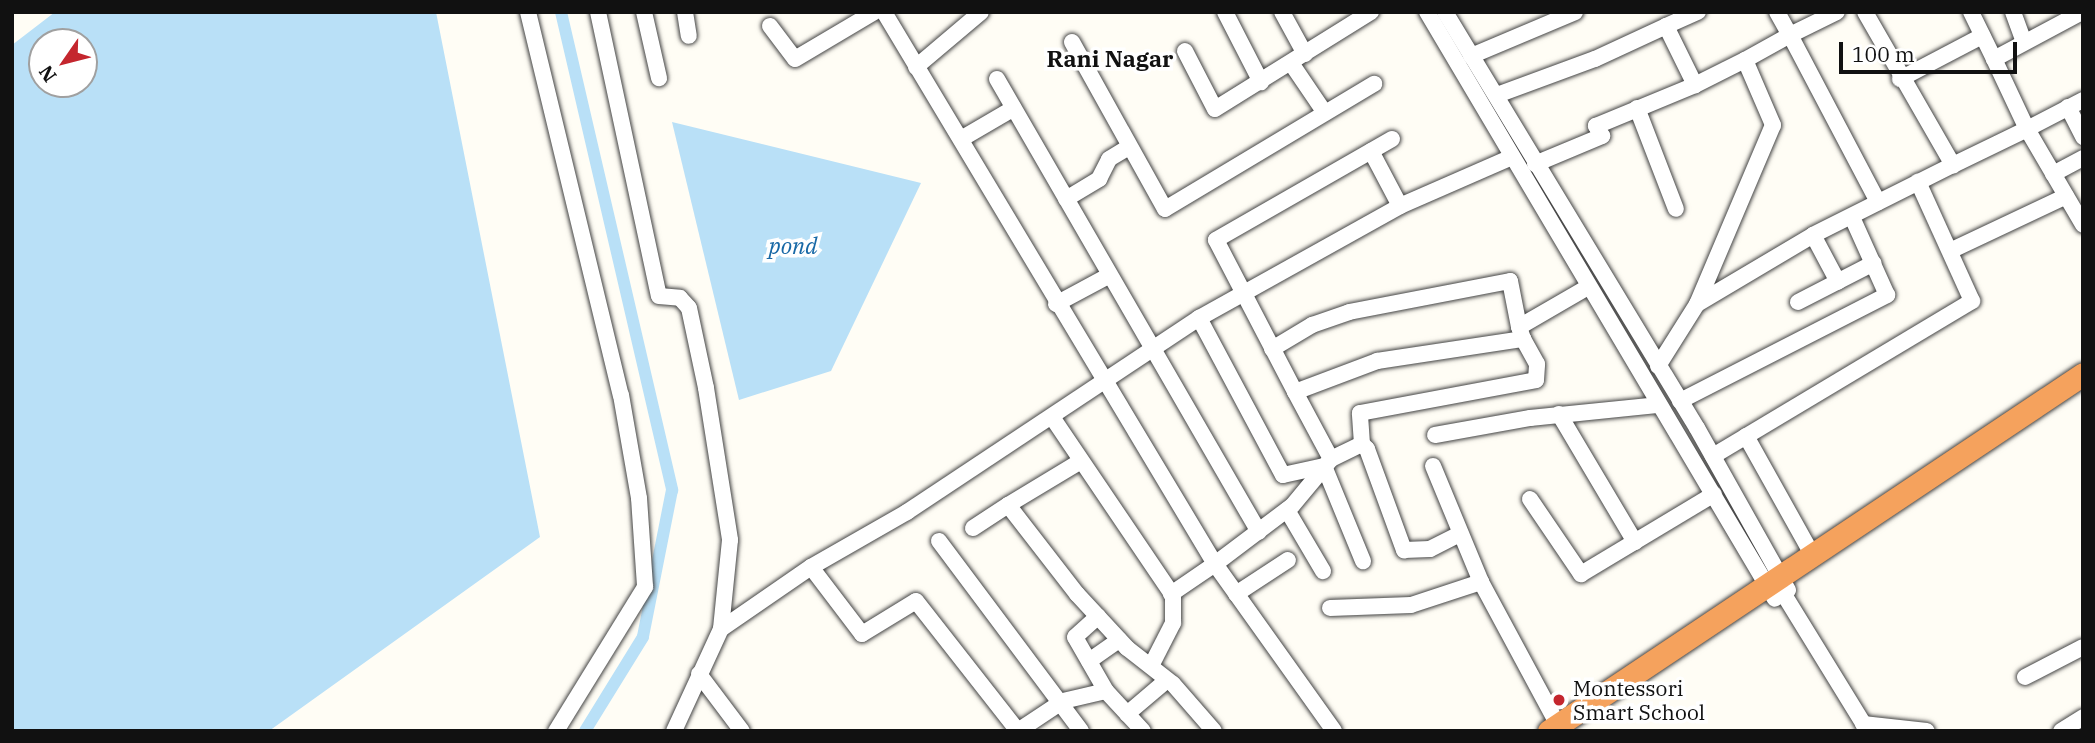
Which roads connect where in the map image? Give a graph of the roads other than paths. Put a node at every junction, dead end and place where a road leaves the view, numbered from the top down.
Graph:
1 (528, 12) edge
2 (598, 12) edge
3 (644, 12) edge
4 (685, 12) edge
5 (874, 12) edge
6 (884, 12) edge
7 (981, 12) edge
8 (1225, 12) edge
9 (1283, 12) edge
10 (1371, 12) edge
11 (1427, 12) edge
12 (1445, 12) edge
13 (1575, 12) edge
14 (1698, 12) edge
15 (1777, 12) edge
16 (1837, 12) edge
17 (1865, 12) edge
18 (1971, 12) edge
19 (2013, 12) edge
20 (2082, 12) edge
21 (770, 26) dead end
22 (1666, 26) junction
23 (1790, 35) junction
24 (689, 36) dead end
25 (1982, 36) junction
26 (1072, 42) dead end
27 (2024, 42) junction
28 (1185, 51) dead end
29 (1471, 55) junction
30 (1298, 58) junction
31 (1994, 58) junction
32 (1745, 60) junction
33 (916, 67) junction
34 (659, 78) dead end
35 (997, 79) dead end
36 (1900, 79) junction
37 (1261, 82) junction
38 (1374, 83) dead end
39 (1695, 85) junction
40 (1497, 95) junction
41 (2075, 104) edge
42 (1014, 107) junction
43 (1637, 108) junction
44 (1325, 113) junction
45 (2027, 129) junction
46 (2083, 137) edge
47 (961, 139) junction
48 (1392, 139) dead end
49 (1129, 147) junction
50 (1371, 151) junction
51 (1512, 157) junction
52 (2083, 158) edge
53 (1535, 164) junction
54 (1953, 165) junction
55 (2053, 174) junction
56 (1918, 182) junction
57 (2066, 196) junction
58 (1066, 199) junction
59 (1878, 202) junction
60 (1400, 206) junction
61 (1676, 209) dead end
62 (1852, 217) junction
63 (2083, 225) edge
64 (1813, 235) junction
65 (1952, 250) junction
66 (1874, 263) junction
67 (1110, 275) junction
68 (1838, 282) junction
69 (1588, 287) junction
70 (1243, 293) junction
71 (1798, 302) dead end
72 (1056, 304) junction
73 (1697, 304) junction
74 (1199, 318) junction
75 (1521, 333) junction
76 (1153, 349) junction
77 (1272, 349) junction
78 (1658, 366) junction
79 (2083, 374) edge
80 (1104, 382) junction
81 (1295, 392) junction
82 (2083, 394) edge
83 (1680, 401) junction
84 (1659, 405) junction
85 (1559, 414) junction
86 (1052, 417) junction
87 (1435, 435) dead end
88 (1746, 436) junction
89 (1362, 444) junction
90 (1713, 456) junction
91 (1080, 461) junction
92 (1327, 462) junction
93 (1433, 466) dead end
94 (1714, 494) junction
95 (1530, 499) dead end
96 (1008, 505) junction
97 (1287, 510) junction
98 (973, 528) dead end
99 (1259, 531) junction
100 (1458, 534) junction
101 (939, 541) dead end
102 (1635, 542) junction
103 (1813, 556) junction
104 (1288, 560) dead end
105 (1363, 561) dead end
106 (1215, 564) junction
107 (811, 567) junction
108 (1323, 571) dead end
109 (1481, 582) junction
110 (1779, 589) junction
111 (1171, 594) junction
112 (1236, 594) junction
113 (1330, 608) dead end
114 (1098, 616) junction
115 (720, 629) junction
116 (1119, 640) junction
117 (2083, 647) edge
118 (1089, 661) junction
119 (1151, 666) junction
120 (699, 674) junction
121 (2025, 677) dead end
122 (1167, 680) junction
123 (1105, 691) junction
124 (1063, 701) junction
125 (1127, 714) junction
126 (2083, 718) edge
127 (1866, 727) edge
128 (1561, 729) edge
129 (556, 731) edge
130 (674, 731) edge
131 (742, 731) edge
132 (1018, 731) edge
133 (1081, 731) edge
134 (1143, 731) edge
135 (1214, 731) edge
136 (1334, 731) edge
137 (1927, 731) edge
138 (2061, 731) edge

1 - 129 street
2 - 115 street
3 - 34 street
4 - 24 street
5 - 21 street
6 - 33 street
7 - 33 street
8 - 37 street
9 - 30 street
10 - 30 street
11 - 51 street
12 - 29 street
13 - 29 street
14 - 22 street
15 - 23 street
16 - 23 street
17 - 36 street
18 - 25 street
19 - 27 street
20 - 27 street
22 - 39 street
22 - 40 street
23 - 32 street
23 - 59 street
25 - 31 street
25 - 36 street
26 - 49 street
27 - 31 street
28 - 37 street
29 - 40 street
30 - 37 street
30 - 44 street
31 - 45 street
32 - 39 street
32 - 73 street
33 - 47 street
35 - 42 street
36 - 54 street
38 - 44 street
39 - 43 street
40 - 53 street
41 - 45 street
41 - 46 street
42 - 47 street
42 - 58 street
43 - 53 street
43 - 61 street
44 - 49 street
45 - 54 street
45 - 55 street
47 - 72 street
48 - 50 street
49 - 58 street
50 - 60 street
50 - 70 street
51 - 60 street
51 - 69 street
52 - 55 street
53 - 78 street
54 - 56 street
55 - 57 street
56 - 59 street
56 - 65 street
57 - 63 street
57 - 65 street
58 - 67 street
59 - 62 street
60 - 70 street
62 - 64 street
62 - 66 street
64 - 68 street
64 - 73 street
65 - 88 street
66 - 68 street
66 - 83 street
67 - 72 street
67 - 76 street
68 - 71 street
69 - 75 street
69 - 84 street
70 - 74 street
70 - 77 street
72 - 80 street
73 - 78 street
74 - 76 street
74 - 92 street
75 - 77 street
75 - 81 street
75 - 89 street
76 - 80 street
76 - 99 street
77 - 81 street
78 - 83 street
79 - 103 highway
80 - 86 street
80 - 106 street
81 - 92 street
82 - 110 highway
83 - 90 street
84 - 85 street
84 - 94 street
85 - 87 street
85 - 102 street
86 - 91 street
86 - 107 street
88 - 90 street
88 - 103 street
89 - 92 street
89 - 100 street
90 - 110 street
91 - 96 street
91 - 111 street
92 - 97 street
92 - 105 street
93 - 100 street
94 - 102 street
94 - 110 street
95 - 102 street
96 - 98 street
96 - 114 street
97 - 99 street
97 - 108 street
99 - 106 street
100 - 109 street
101 - 124 street
103 - 110 highway
104 - 112 street
106 - 111 street
106 - 112 street
107 - 115 street
107 - 132 street
109 - 113 street
109 - 128 street
110 - 127 street
110 - 128 highway
111 - 119 street
112 - 136 street
114 - 116 street
114 - 118 street
115 - 120 street
116 - 118 street
116 - 119 street
117 - 121 street
118 - 123 street
119 - 122 street
120 - 130 street
120 - 131 street
122 - 125 street
122 - 135 street
123 - 124 street
123 - 125 street
124 - 132 street
124 - 133 street
125 - 134 street
126 - 138 street
127 - 137 street

